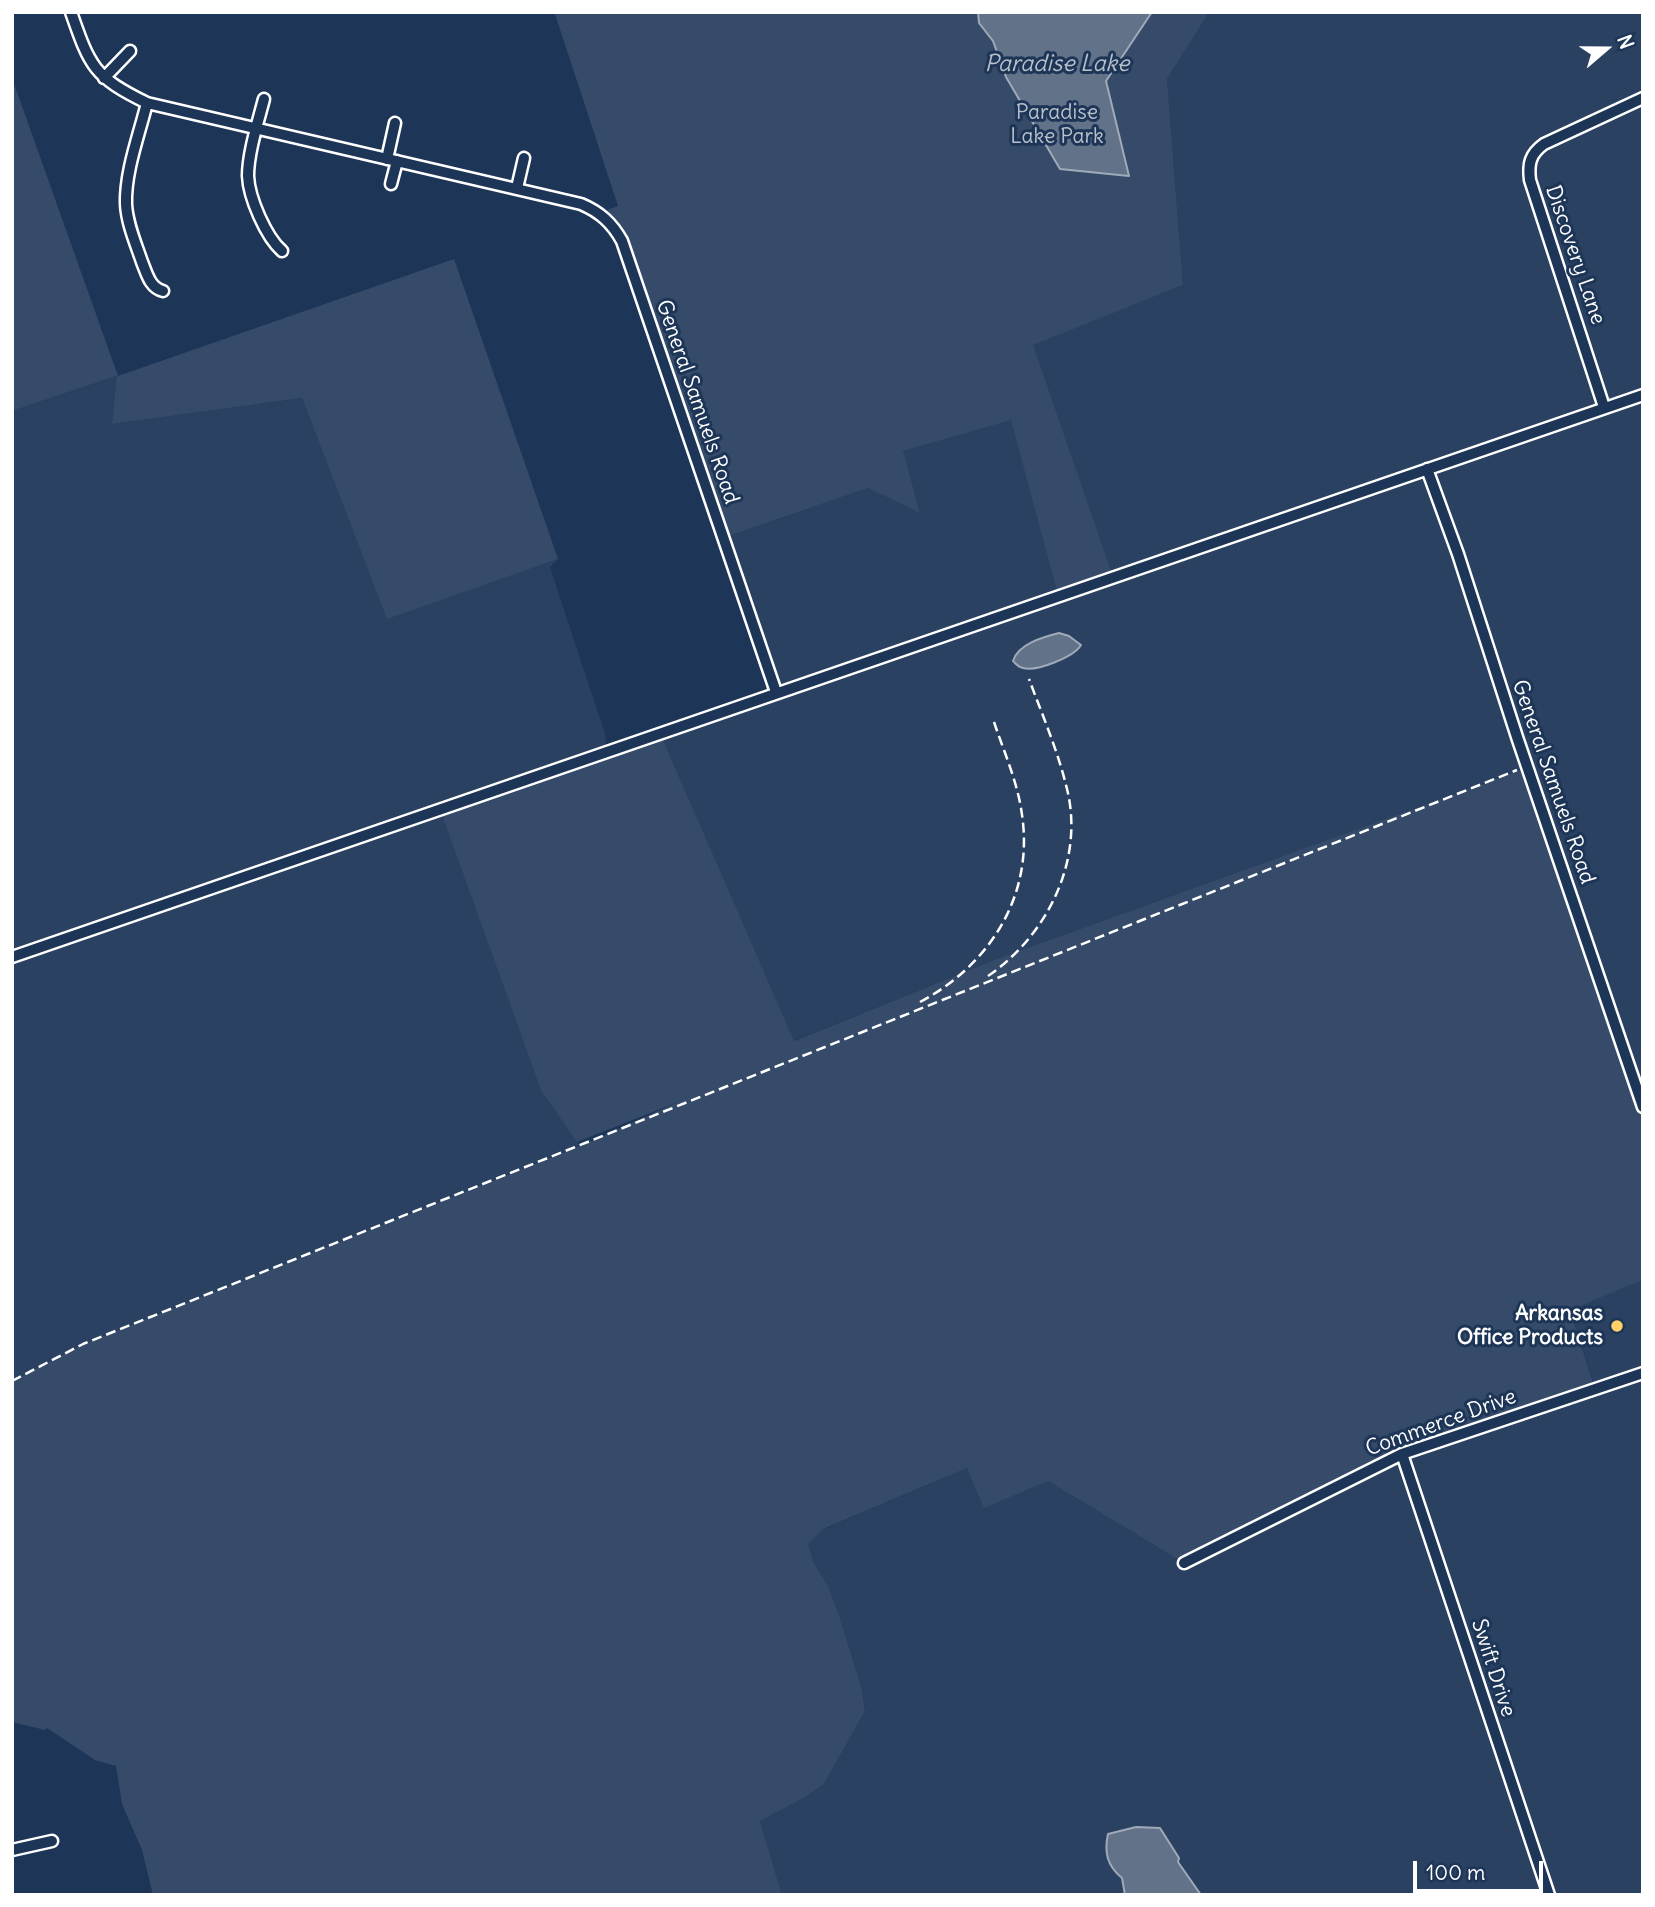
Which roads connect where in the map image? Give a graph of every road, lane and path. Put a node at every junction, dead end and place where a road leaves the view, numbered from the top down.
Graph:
1 (71, 12) edge
2 (130, 51) dead end
3 (104, 78) junction
4 (1643, 98) edge
5 (264, 99) dead end
6 (147, 103) junction
7 (395, 123) dead end
8 (257, 128) junction
9 (524, 158) dead end
10 (392, 160) junction
11 (391, 184) dead end
12 (516, 188) junction
13 (282, 251) dead end
14 (163, 292) dead end
15 (1643, 395) edge
16 (1604, 407) junction
17 (1427, 469) junction
18 (776, 692) junction
19 (12, 957) edge
20 (1643, 1107) edge
21 (1643, 1373) edge
22 (1402, 1454) junction
23 (1184, 1563) dead end
24 (52, 1841) dead end
25 (12, 1850) edge
26 (1549, 1895) edge

1 - 3 street, General Samuels Road
2 - 3 street
3 - 6 street, General Samuels Road
4 - 16 street, Discovery Lane
5 - 8 street
6 - 8 street, General Samuels Road
6 - 14 street
7 - 10 street
8 - 10 street, General Samuels Road
8 - 13 street
9 - 12 street
10 - 11 street
10 - 12 street, General Samuels Road
12 - 18 street, General Samuels Road
15 - 16 street
16 - 17 street
17 - 18 street
17 - 20 street, General Samuels Road
18 - 19 street
21 - 22 street, Commerce Drive
22 - 23 street, Commerce Drive
22 - 26 street, Swift Drive
24 - 25 street

